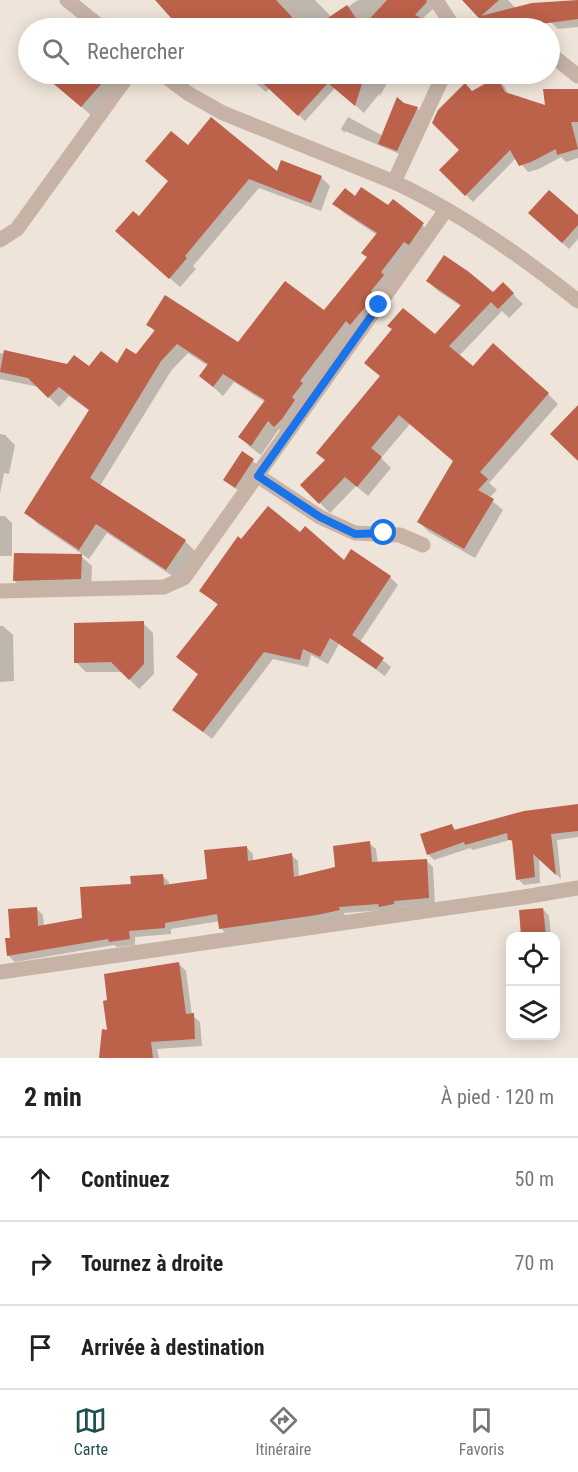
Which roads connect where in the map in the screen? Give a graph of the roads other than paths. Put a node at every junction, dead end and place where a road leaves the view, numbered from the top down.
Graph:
1 (67, 0) edge
2 (436, 0) edge
3 (90, 18) edge
4 (448, 18) edge
5 (560, 62) edge
6 (578, 76) edge
7 (122, 84) edge
8 (176, 84) edge
9 (439, 84) edge
10 (394, 182) junction
11 (446, 210) junction
12 (0, 240) edge
13 (578, 302) edge
14 (258, 476) junction
15 (423, 545) dead end
16 (0, 591) edge
17 (578, 888) edge
18 (0, 972) edge

1 - 3 street
2 - 4 street
5 - 6 street
7 - 12 street
8 - 10 street
9 - 10 street
10 - 11 street
11 - 13 street
11 - 14 street
14 - 15 street
14 - 16 street
17 - 18 street

